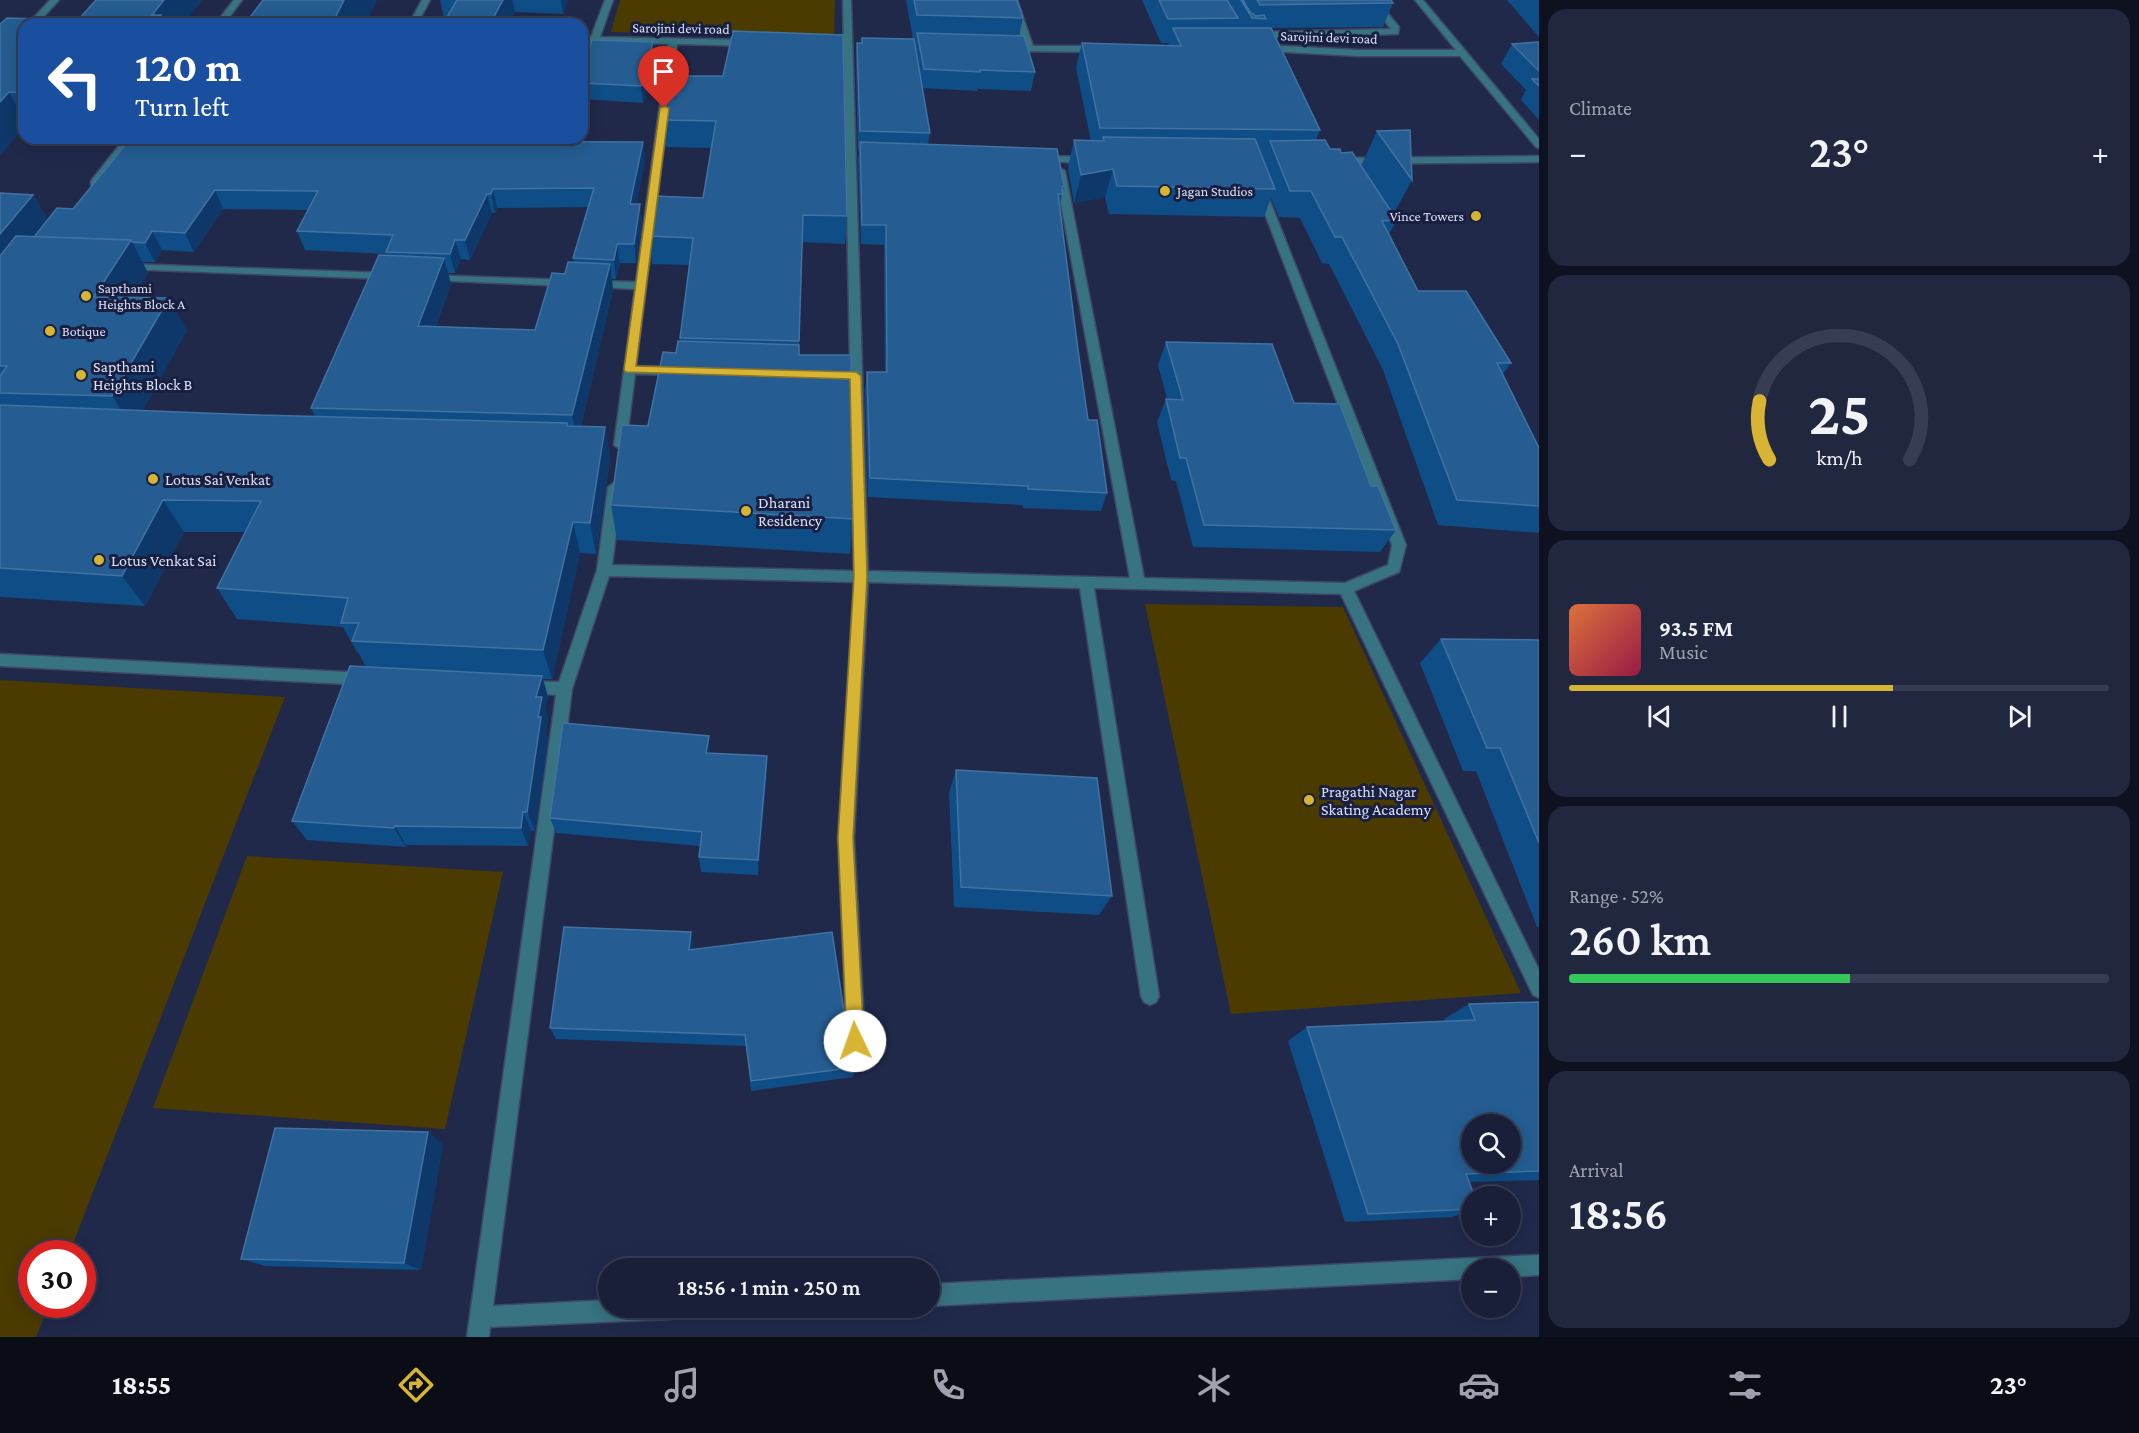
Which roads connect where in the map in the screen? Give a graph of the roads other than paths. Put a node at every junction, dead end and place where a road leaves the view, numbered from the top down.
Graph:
1 (55, 0) edge
2 (238, 0) edge
3 (426, 0) edge
4 (609, 0) edge
5 (847, 0) edge
6 (1013, 0) edge
7 (1372, 0) edge
8 (1419, 0) edge
9 (38, 18) edge
10 (224, 18) edge
11 (416, 18) edge
12 (588, 39) edge
13 (595, 39) junction
14 (673, 41) junction
15 (755, 43) edge
16 (1250, 48) edge
17 (1260, 48) junction
18 (996, 49) edge
19 (1112, 49) edge
20 (1030, 50) junction
21 (1464, 53) junction
22 (125, 144) edge
23 (1539, 145) edge
24 (1023, 159) edge
25 (1058, 159) junction
26 (1539, 159) edge
27 (1103, 160) edge
28 (1334, 164) edge
29 (1254, 173) edge
30 (88, 192) edge
31 (115, 267) edge
32 (641, 286) junction
33 (630, 370) junction
34 (689, 371) edge
35 (604, 570) junction
36 (861, 577) junction
37 (1086, 582) junction
38 (1138, 584) junction
39 (1346, 589) junction
40 (0, 660) edge
41 (376, 679) edge
42 (505, 686) edge
43 (564, 689) junction
44 (1539, 989) edge
45 (1150, 996) dead end
46 (855, 1041) dead end
47 (1539, 1265) edge
48 (940, 1295) edge
49 (598, 1315) edge
50 (479, 1327) edge

1 - 9 street
2 - 10 street
3 - 11 street
4 - 13 street
5 - 36 street
6 - 20 street
7 - 17 street
8 - 21 street
12 - 13 street, Sarojini devi road
13 - 14 street, Sarojini devi road
14 - 15 street, Sarojini devi road
14 - 32 street
16 - 17 street, Sarojini devi road
17 - 21 street, Sarojini devi road
18 - 20 street
19 - 20 street
21 - 23 street
22 - 30 street
24 - 25 street
25 - 27 street
25 - 38 street
26 - 28 street
29 - 39 street
31 - 32 street
32 - 33 street
33 - 34 street
33 - 35 street
35 - 36 street
35 - 43 street
36 - 37 street
36 - 46 street
37 - 38 street
37 - 45 street
38 - 39 street
39 - 44 street
40 - 41 street
42 - 43 street
43 - 50 street
47 - 48 street
49 - 50 street

